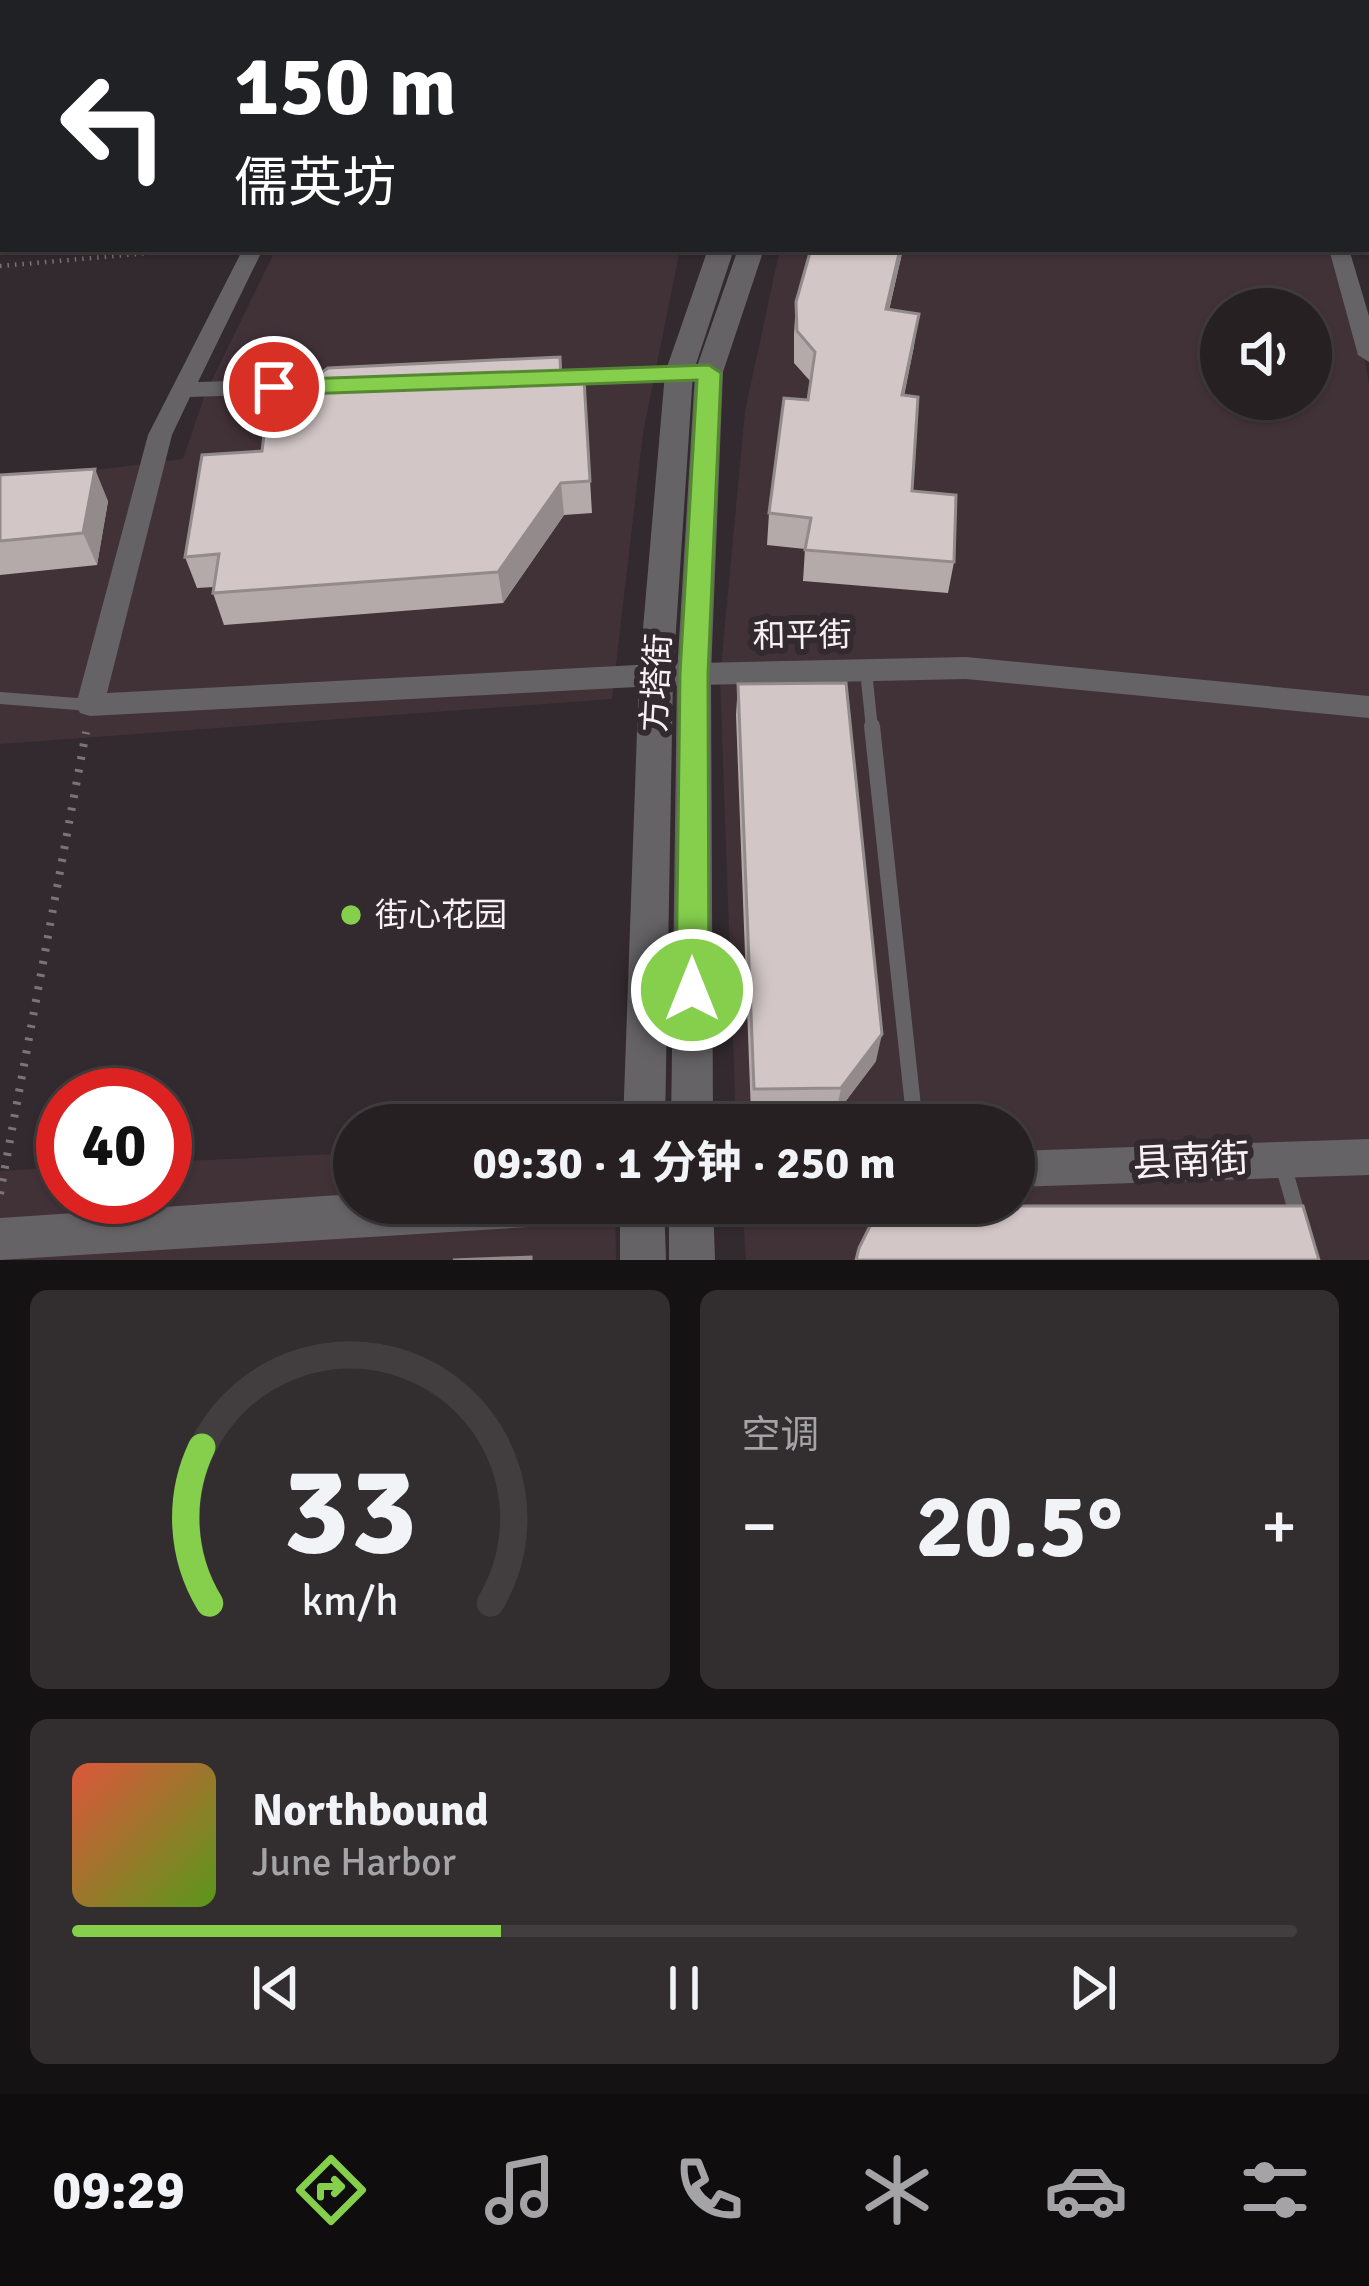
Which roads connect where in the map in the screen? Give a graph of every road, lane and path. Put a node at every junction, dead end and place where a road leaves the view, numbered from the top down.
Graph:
1 (161, 252) edge
2 (252, 252) edge
3 (720, 252) edge
4 (750, 252) edge
5 (1340, 252) edge
6 (0, 266) edge
7 (1369, 355) edge
8 (694, 373) junction
9 (514, 379) edge
10 (372, 384) edge
11 (184, 390) junction
12 (866, 671) junction
13 (694, 674) junction
14 (656, 675) junction
15 (0, 698) edge
16 (90, 705) junction
17 (1369, 707) edge
18 (645, 1104) edge
19 (692, 1104) edge
20 (913, 1104) edge
21 (1281, 1156) junction
22 (1369, 1157) edge
23 (1035, 1168) edge
24 (0, 1195) edge
25 (333, 1218) edge
26 (642, 1224) edge
27 (691, 1224) edge
28 (1304, 1239) edge
29 (0, 1240) edge
30 (643, 1260) edge
31 (692, 1260) edge

1 - 6 path
2 - 11 street
3 - 8 street, 方塔街
4 - 8 street, 方塔街
5 - 7 street
8 - 9 street
8 - 13 street, 方塔街
8 - 14 street, 方塔街
10 - 11 street
11 - 16 street
12 - 13 street, 和平街
12 - 17 street, 和平街
12 - 20 lane
13 - 14 street, 和平街
13 - 19 street, 方塔街
14 - 16 street, 和平街
14 - 18 street, 方塔街
15 - 16 lane
16 - 24 path
21 - 22 street, 县南街
21 - 23 street, 县南街
21 - 28 lane
25 - 29 street
26 - 30 street
27 - 31 street

